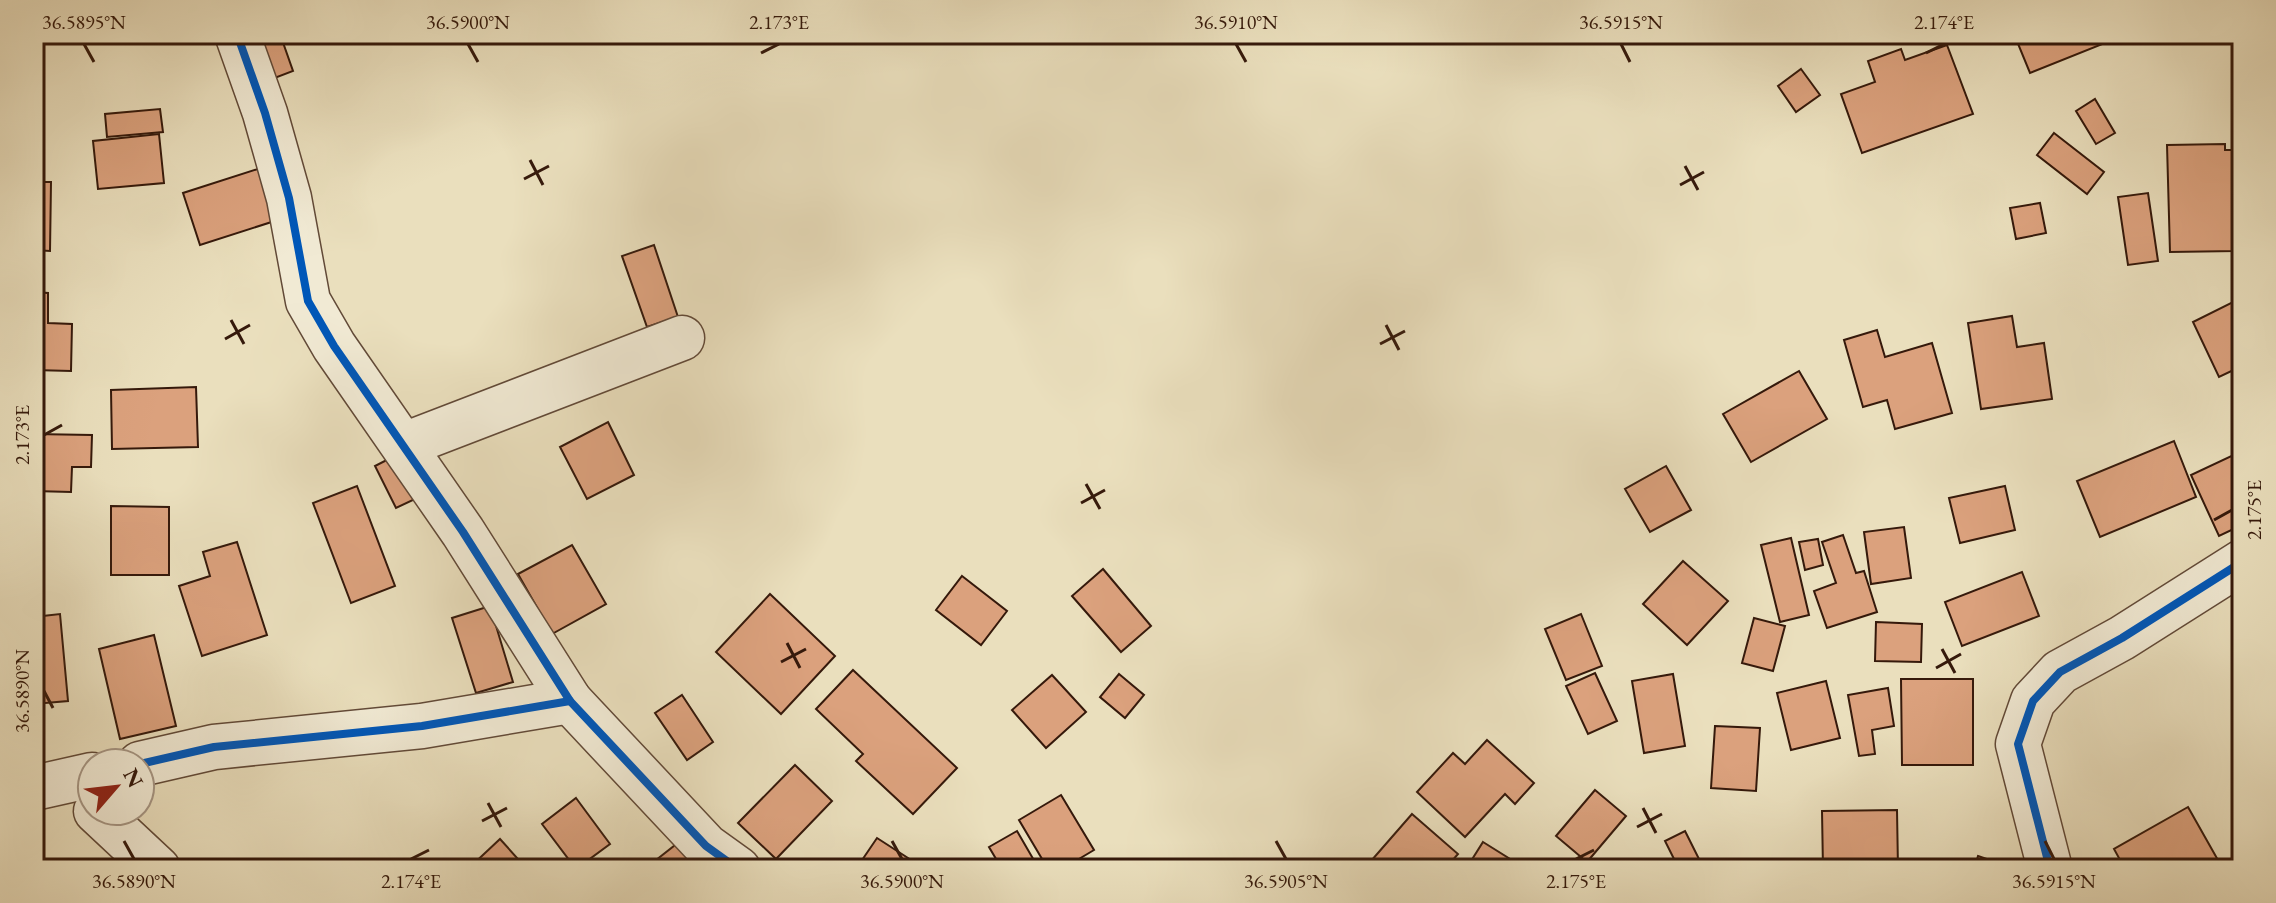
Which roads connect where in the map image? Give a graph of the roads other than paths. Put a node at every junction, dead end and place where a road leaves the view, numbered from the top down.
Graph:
1 (237, 34) edge
2 (682, 338) dead end
3 (404, 445) junction
4 (2242, 562) edge
5 (570, 701) junction
6 (156, 760) edge
7 (113, 827) edge
8 (158, 869) edge
9 (738, 869) edge
10 (2050, 869) edge

1 - 3 street
2 - 3 street
3 - 5 street
4 - 10 street
5 - 6 street
5 - 9 street
7 - 8 street

